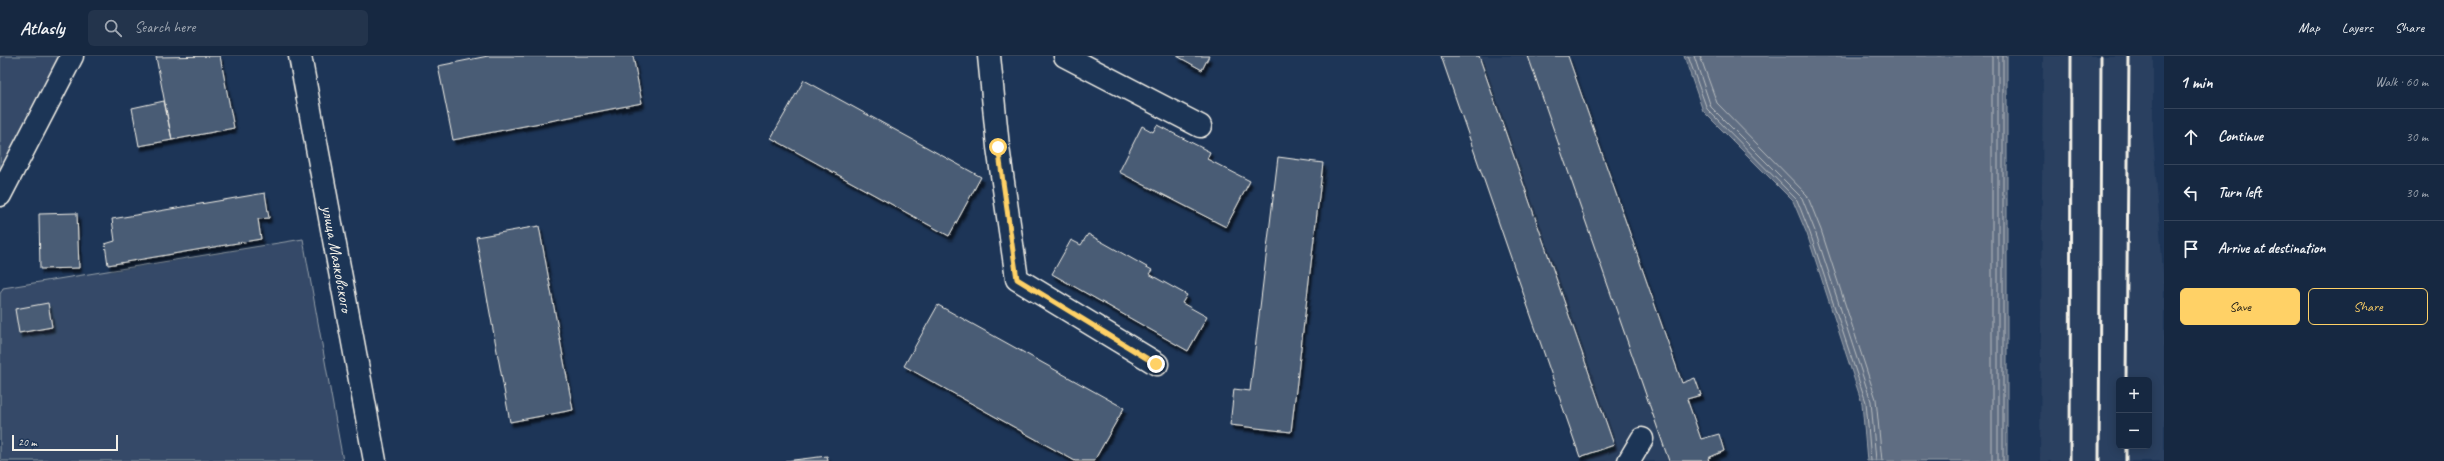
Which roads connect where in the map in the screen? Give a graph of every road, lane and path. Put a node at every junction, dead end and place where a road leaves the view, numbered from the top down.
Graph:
1 (72, 56) edge
2 (300, 56) edge
3 (988, 56) edge
4 (1065, 56) edge
5 (1200, 126) dead end
6 (0, 195) edge
7 (1156, 364) dead end
8 (1642, 439) dead end
9 (375, 461) edge
10 (1629, 461) edge

1 - 6 street
2 - 9 street, улица Маяковского
3 - 7 street
4 - 5 street
8 - 10 street

